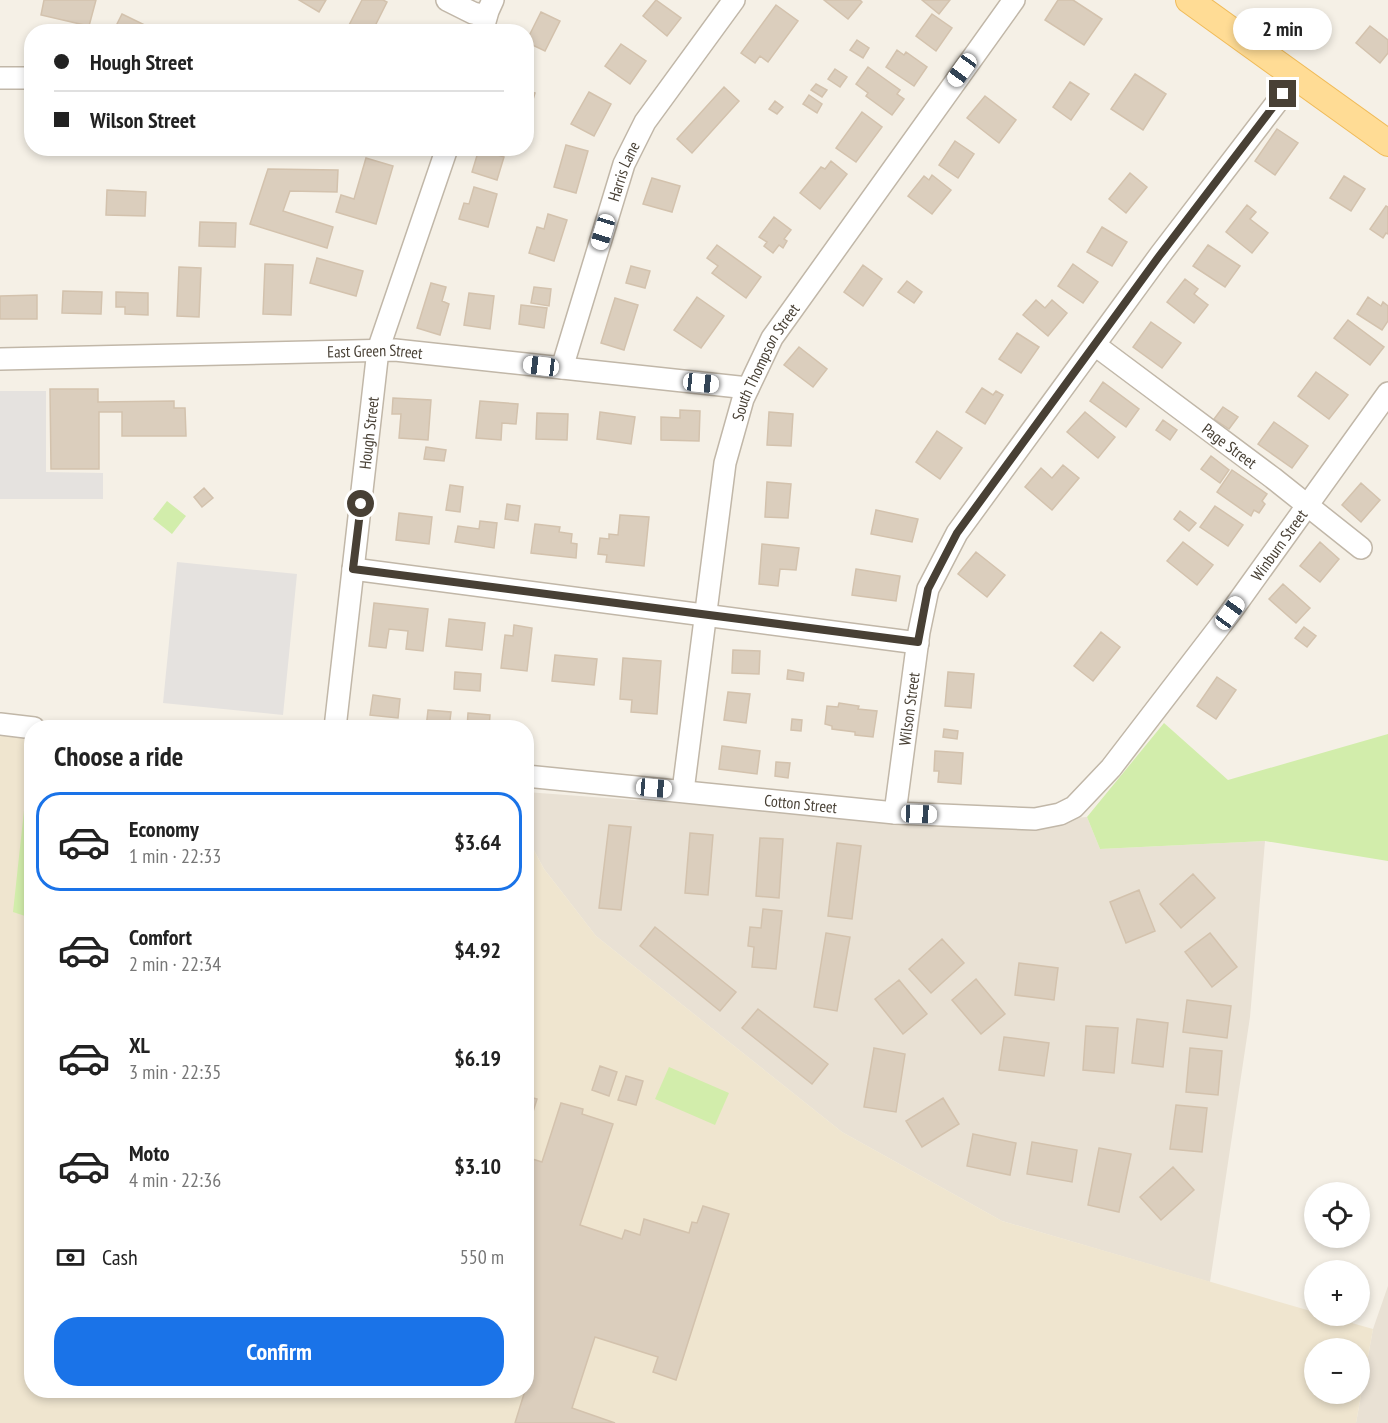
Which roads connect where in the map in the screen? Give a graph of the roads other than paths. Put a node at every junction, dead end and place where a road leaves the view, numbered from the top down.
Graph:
1 (447, 0) edge
2 (734, 0) edge
3 (1014, 0) edge
4 (1189, 0) edge
5 (487, 16) edge
6 (1297, 76) junction
7 (0, 78) edge
8 (24, 78) edge
9 (1388, 143) edge
10 (444, 156) edge
11 (1095, 345) junction
12 (378, 351) junction
13 (0, 359) edge
14 (562, 368) junction
15 (748, 388) junction
16 (1388, 393) edge
17 (1307, 504) junction
18 (1361, 548) dead end
19 (353, 569) junction
20 (706, 615) junction
21 (918, 642) junction
22 (336, 720) edge
23 (0, 724) edge
24 (24, 727) edge
25 (534, 777) edge
26 (683, 791) junction
27 (1074, 807) joint
28 (895, 813) junction

1 - 5 street
2 - 14 street, Harris Lane
3 - 15 street, South Thompson Street
4 - 6 main road
6 - 9 main road
6 - 11 street, Wilson Street
7 - 8 street
10 - 12 street, Hough Street
11 - 17 street, Page Street
11 - 21 street, Wilson Street
12 - 13 street, East Green Street
12 - 14 street, East Green Street
12 - 19 street, Hough Street
14 - 15 street, East Green Street
15 - 20 street, South Thompson Street
16 - 17 street, Winburn Street
17 - 18 street, Page Street
17 - 27 street, Winburn Street
19 - 20 street
19 - 22 street, Hough Street
20 - 21 street
20 - 26 street, South Thompson Street
21 - 28 street, Wilson Street
23 - 24 street
25 - 26 street, Cotton Street
26 - 28 street, Cotton Street
27 - 28 street, Cotton Street

